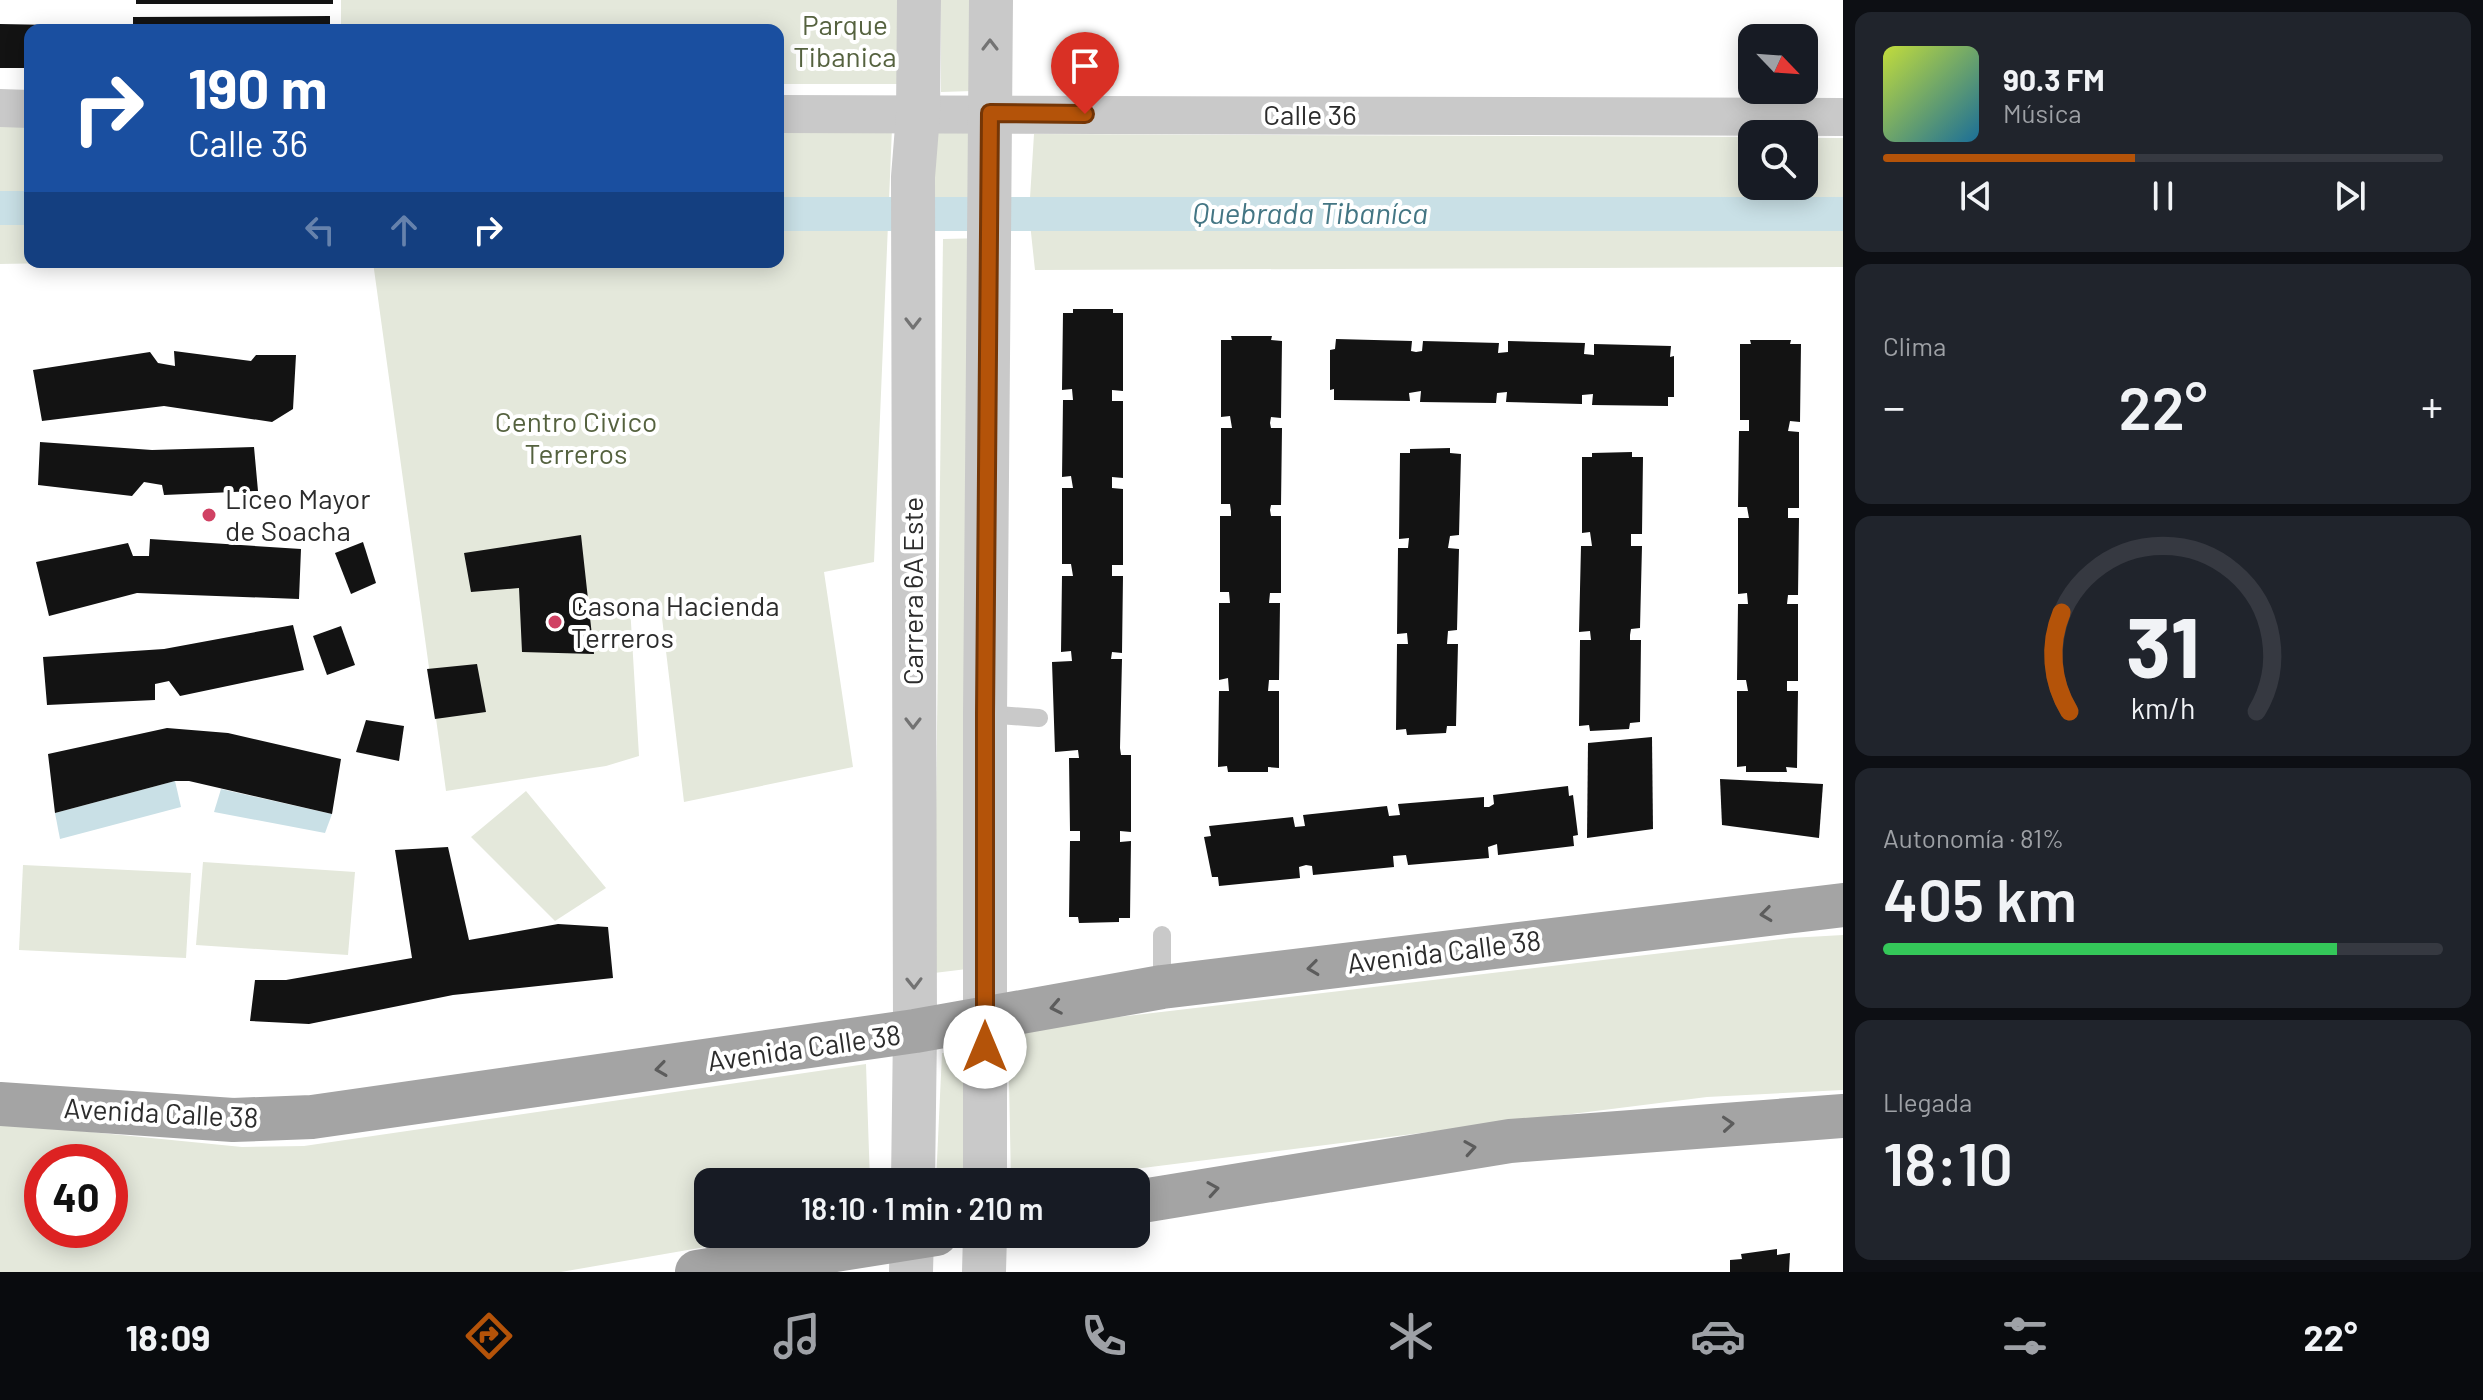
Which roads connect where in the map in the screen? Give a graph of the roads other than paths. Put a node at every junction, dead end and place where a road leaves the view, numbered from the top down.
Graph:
1 (919, 0) edge
2 (991, 0) edge
3 (0, 108) edge
4 (24, 109) edge
5 (990, 113) junction
6 (784, 114) edge
7 (918, 115) junction
8 (1843, 117) edge
9 (985, 714) junction
10 (1039, 718) dead end
11 (1843, 905) edge
12 (1162, 935) dead end
13 (1162, 987) junction
14 (985, 1020) junction
15 (915, 1031) junction
16 (0, 1104) edge
17 (1843, 1116) edge
18 (913, 1168) edge
19 (985, 1168) edge
20 (1150, 1200) edge
21 (886, 1248) edge
22 (985, 1248) edge
23 (697, 1272) edge
24 (984, 1272) edge

1 - 7 street, Carrera 6A Este
5 -> 2 street
3 - 4 street
5 - 7 street, Calle 36
5 - 8 street, Calle 36
5 - 9 street
6 - 7 street, Calle 36
7 -> 15 street, Carrera 6A Este
9 - 10 lane
9 - 14 street
11 -> 13 main road, Avenida Calle 38
12 - 13 lane
13 -> 14 main road, Avenida Calle 38
14 - 15 main road, Avenida Calle 38
14 - 19 street
15 -> 16 main road, Avenida Calle 38
15 - 18 street, Carrera 6A Este
20 -> 17 main road
21 - 23 main road
22 - 24 street

